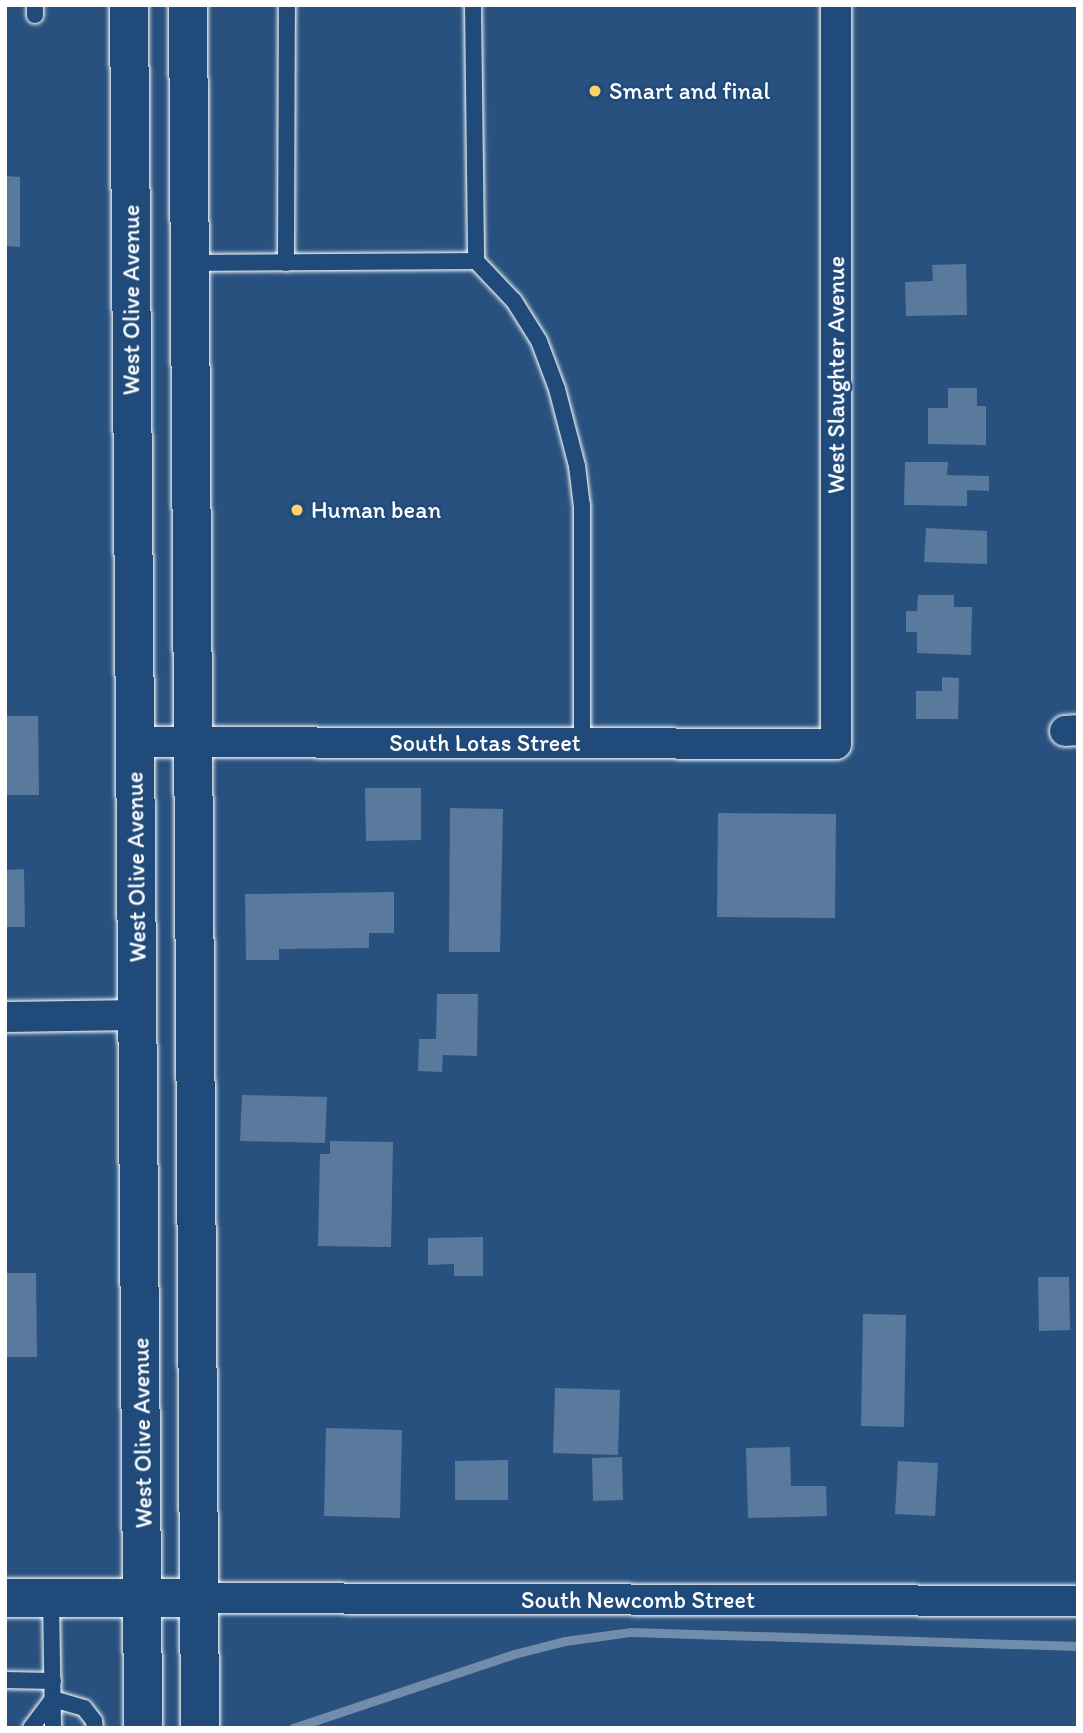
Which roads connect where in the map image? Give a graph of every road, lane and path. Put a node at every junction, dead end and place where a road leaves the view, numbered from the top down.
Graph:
1 (129, 5) edge
2 (188, 5) edge
3 (288, 5) edge
4 (472, 5) edge
5 (836, 5) edge
6 (477, 261) junction
7 (190, 263) junction
8 (286, 263) junction
9 (135, 742) junction
10 (192, 743) junction
11 (582, 743) junction
12 (836, 744) joint
13 (137, 1015) junction
14 (5, 1017) edge
15 (5, 1598) edge
16 (51, 1598) junction
17 (143, 1598) junction
18 (198, 1598) junction
19 (1078, 1601) edge
20 (5, 1680) edge
21 (53, 1681) junction
22 (53, 1699) junction
23 (31, 1728) edge
24 (53, 1728) edge
25 (94, 1728) edge
26 (143, 1728) edge
27 (200, 1728) edge

1 - 9 main road, West Olive Avenue
2 - 7 main road
3 - 8 lane
4 - 6 lane
5 - 12 street, West Slaughter Avenue
6 - 8 lane
6 - 11 lane
7 - 8 lane
7 - 10 main road
9 - 10 street, South Lotas Street
9 - 13 main road, West Olive Avenue
10 - 11 street, South Lotas Street
10 - 18 main road
11 - 12 street, South Lotas Street
13 - 14 street
13 - 17 main road, West Olive Avenue
15 - 16 main road
16 - 17 main road
16 - 21 lane
17 - 18 main road
17 - 26 main road, West Olive Avenue
18 - 19 street, South Newcomb Street
18 - 27 main road
20 - 21 lane
21 - 22 lane
22 - 23 lane
22 - 24 lane
22 - 25 lane

